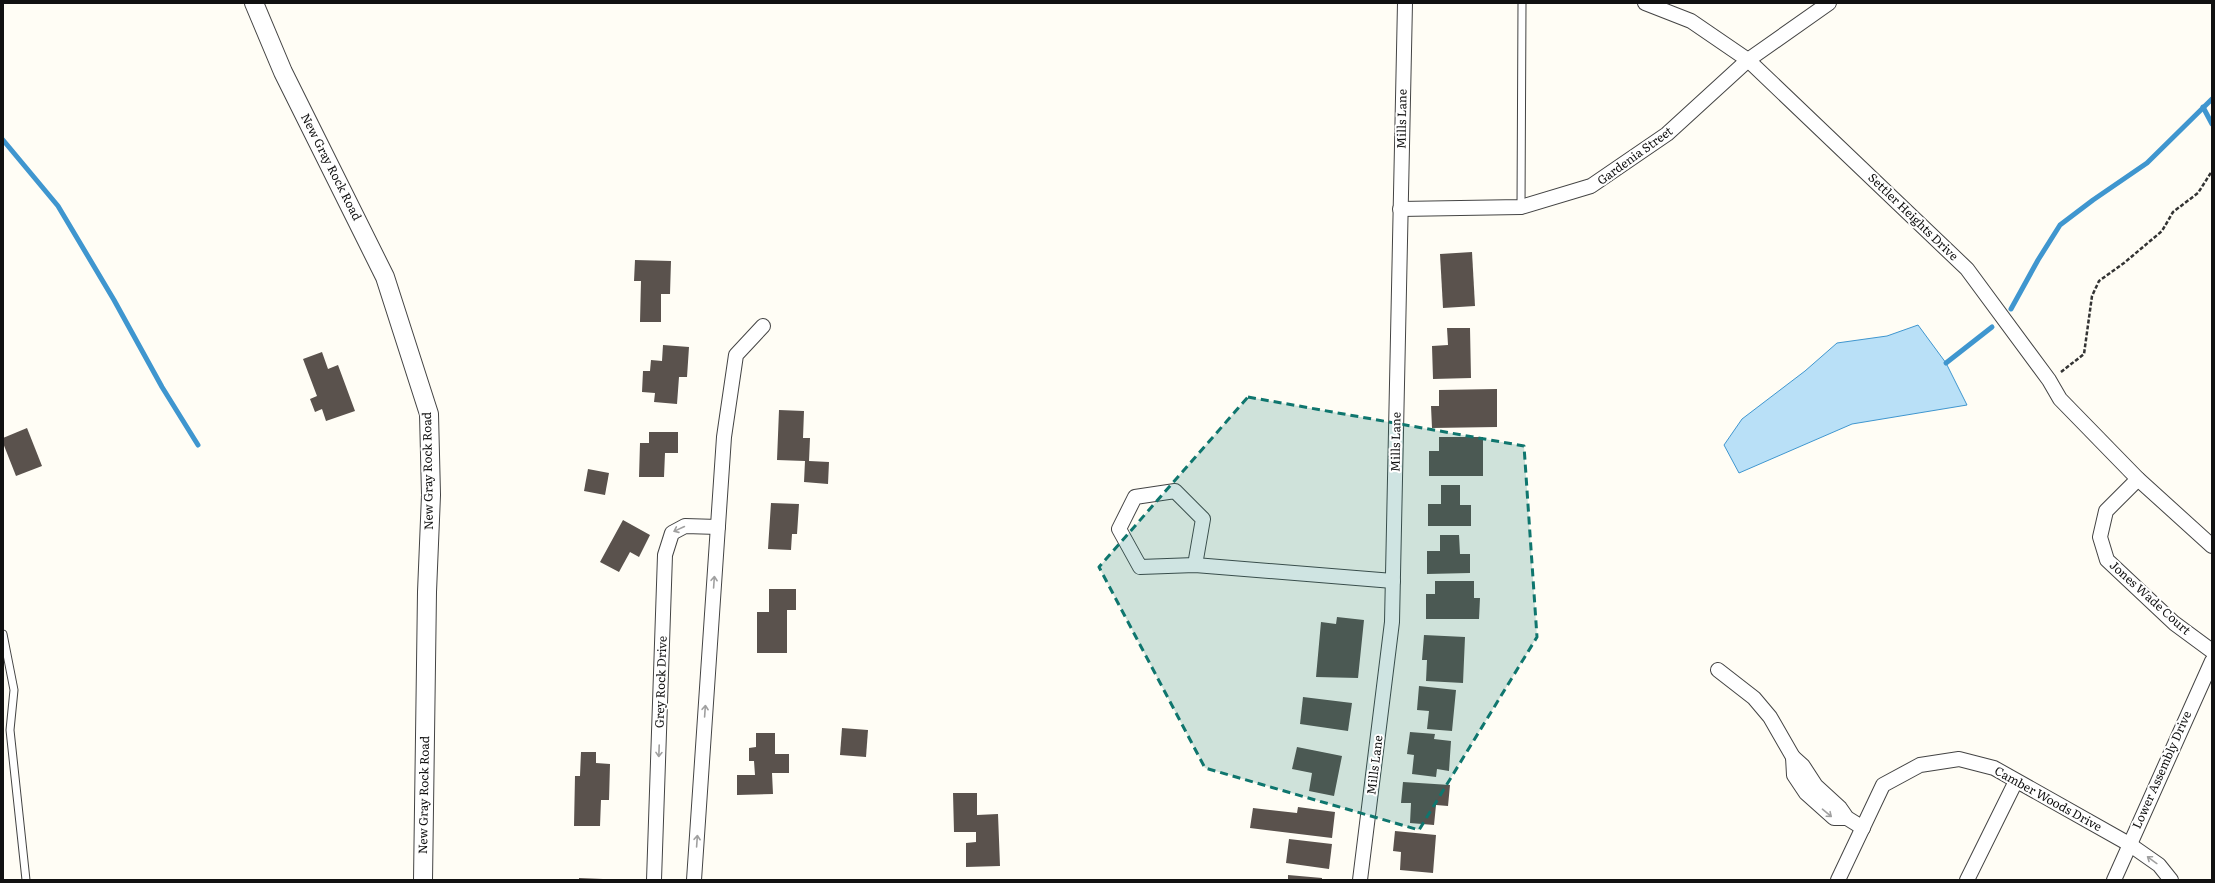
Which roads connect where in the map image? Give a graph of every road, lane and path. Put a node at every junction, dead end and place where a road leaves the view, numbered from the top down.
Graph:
1 (254, 3) edge
2 (1405, 3) edge
3 (1522, 3) edge
4 (1645, 3) edge
5 (1828, 3) edge
6 (1748, 60) junction
7 (2212, 171) edge
8 (1521, 207) junction
9 (1400, 209) junction
10 (763, 326) dead end
11 (2049, 380) junction
12 (2138, 479) junction
13 (718, 527) junction
14 (2212, 546) edge
15 (1195, 565) junction
16 (1393, 581) junction
17 (3, 634) edge
18 (2212, 651) edge
19 (2212, 660) edge
20 (1718, 670) dead end
21 (2016, 781) junction
22 (1863, 828) junction
23 (2129, 844) junction
24 (26, 880) edge
25 (423, 880) edge
26 (654, 880) edge
27 (694, 880) edge
28 (1360, 880) edge
29 (1838, 880) edge
30 (1967, 880) edge
31 (2114, 880) edge
32 (2170, 880) edge

1 - 25 street, New Gray Rock Road
2 - 9 street, Mills Lane
3 - 8 lane
4 - 6 street, Settler Heights Drive
5 - 6 street, Gardenia Street
6 - 8 street, Gardenia Street
6 - 11 street, Settler Heights Drive
7 - 11 path
8 - 9 street, Gardenia Street
9 - 16 street, Mills Lane
10 - 13 street
11 - 12 street, Settler Heights Drive
12 - 14 street, Settler Heights Drive
12 - 18 street, Jones Wade Court
13 -> 26 street, Grey Rock Drive
27 -> 13 street
15 - 15 street
15 - 16 street
16 - 28 street, Mills Lane
17 - 24 lane
19 - 23 street, Lower Assembly Drive
20 - 22 street
21 - 22 street, Camber Woods Drive
21 - 23 street, Camber Woods Drive
21 - 30 street
22 - 29 street, Camber Woods Drive
23 - 31 street, Lower Assembly Drive
32 -> 23 street, Camber Woods Drive

